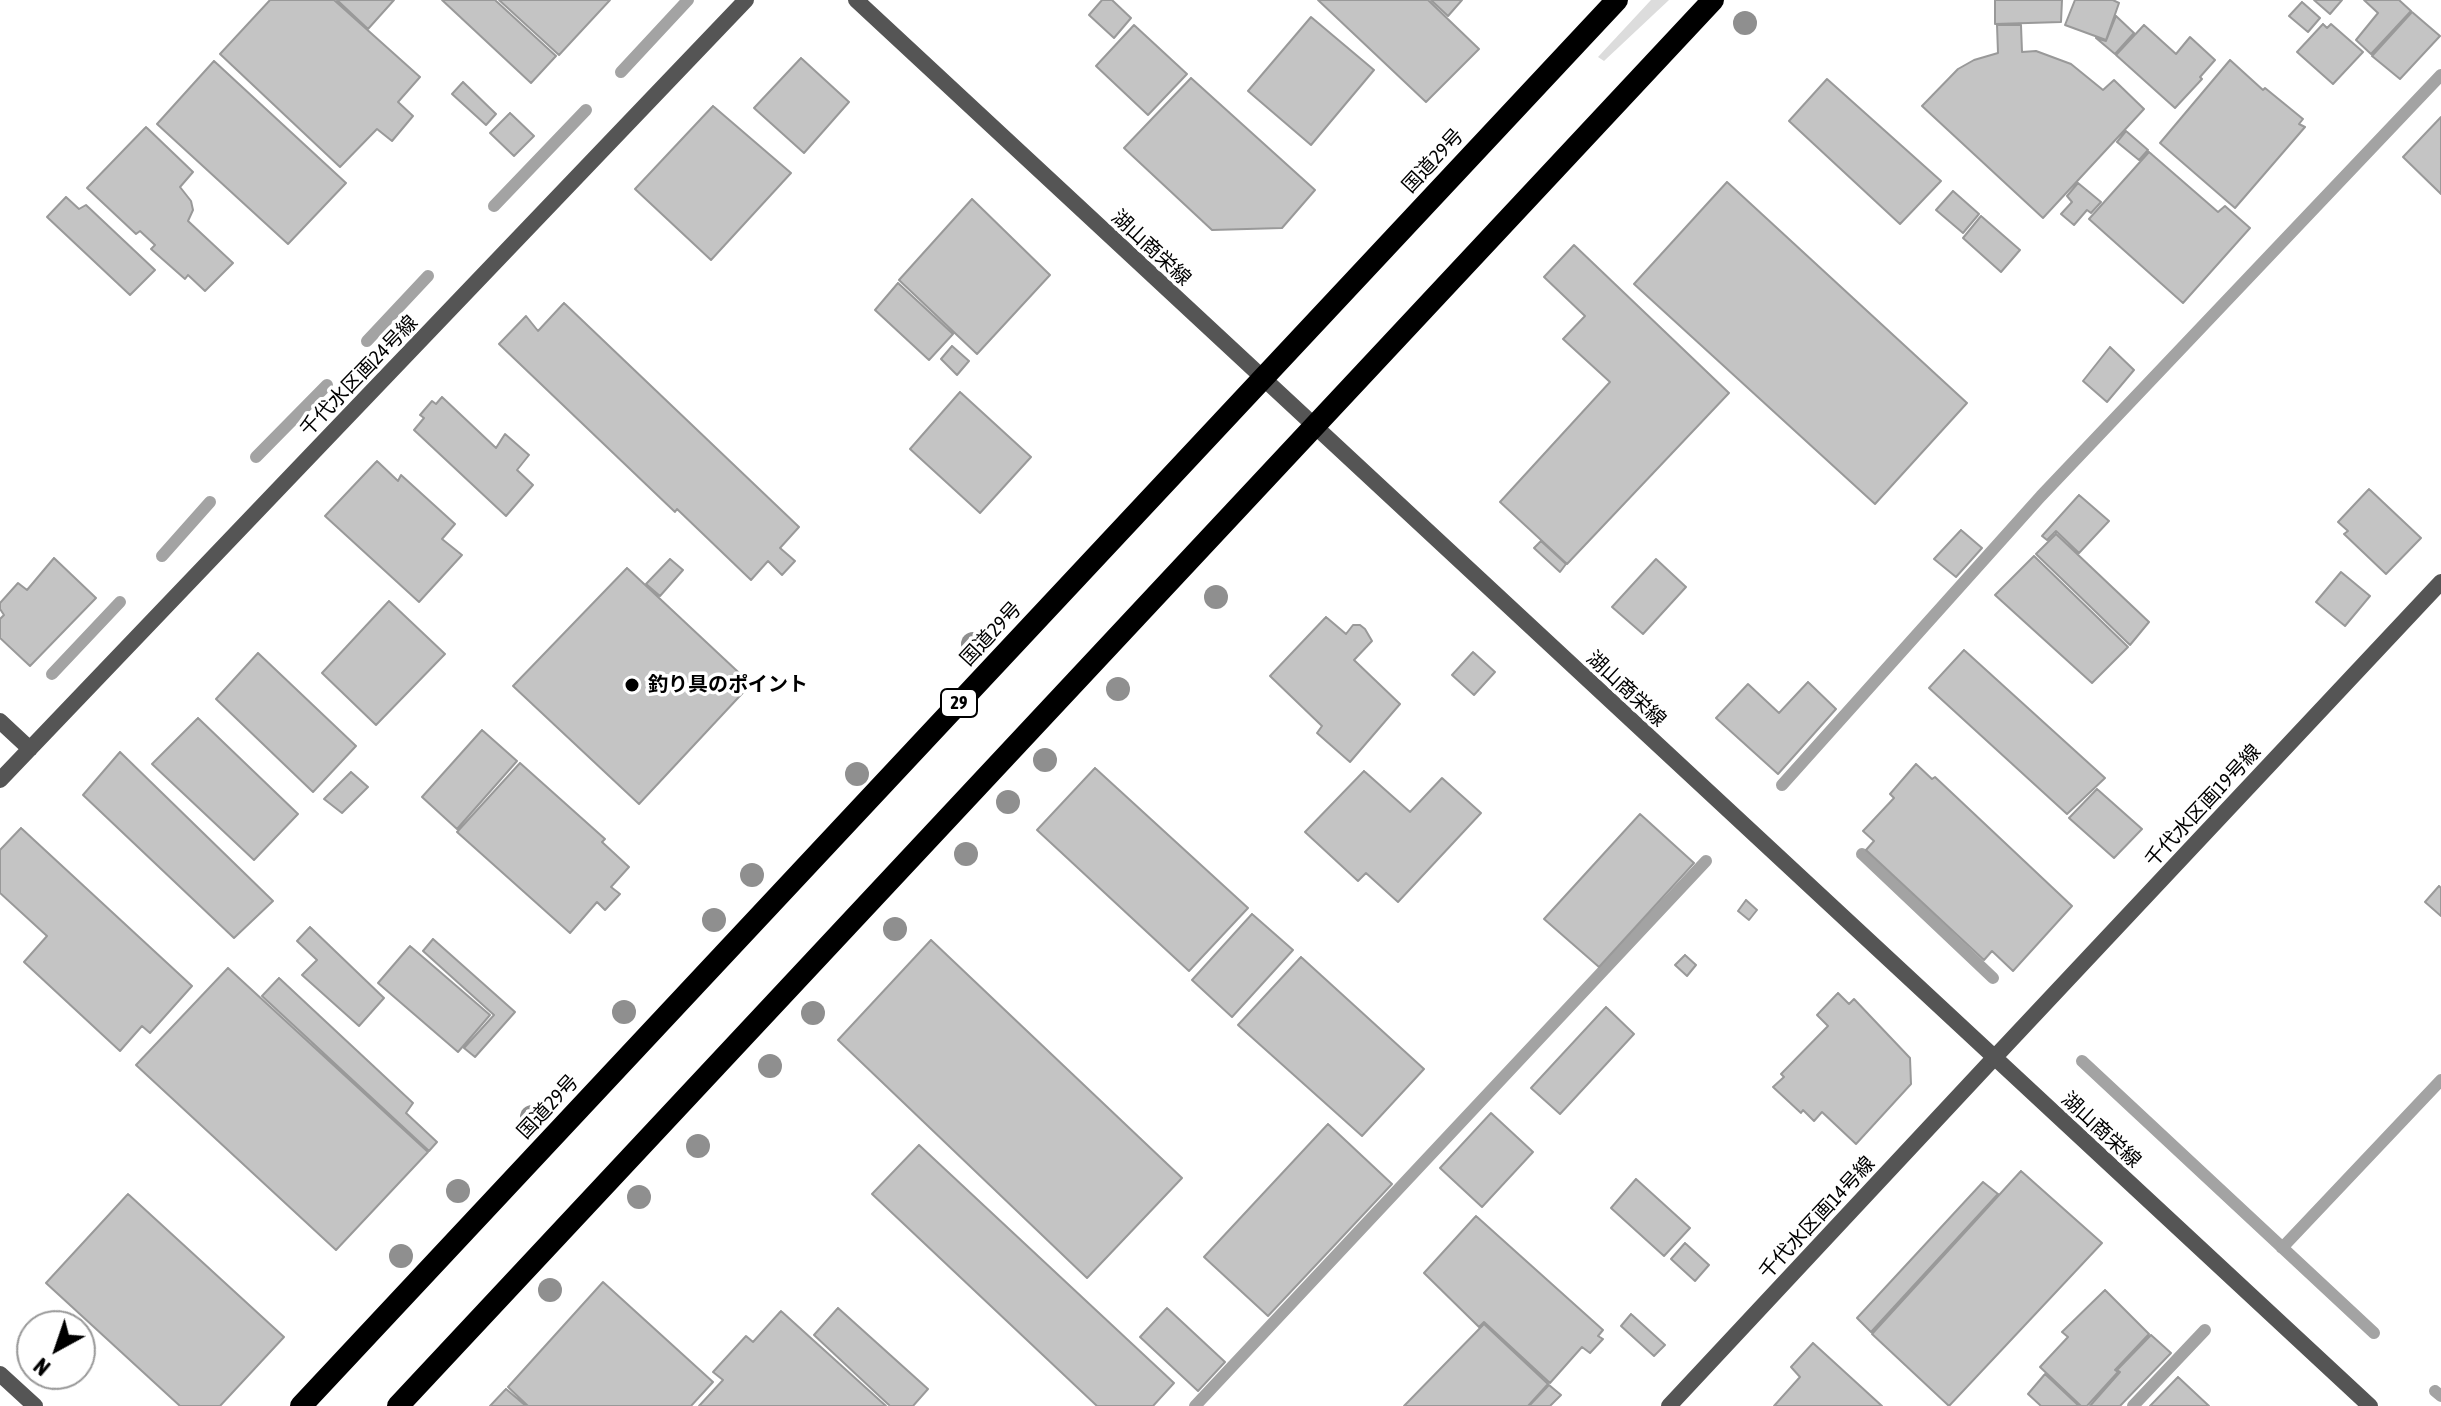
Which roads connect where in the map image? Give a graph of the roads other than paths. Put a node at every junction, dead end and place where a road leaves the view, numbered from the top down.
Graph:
1 (746, 0) edge
2 (856, 0) edge
3 (1617, 0) edge
4 (1713, 0) edge
5 (1263, 379) junction
6 (1314, 427) junction
7 (2441, 582) edge
8 (0, 721) edge
9 (30, 749) junction
10 (0, 780) edge
11 (1994, 1058) junction
12 (0, 1374) edge
13 (35, 1406) edge
14 (301, 1406) edge
15 (398, 1406) edge
16 (1669, 1406) edge
17 (2370, 1406) edge

1 - 9 street, 千代水区画24号線
2 - 5 street, 湖山商栄線
3 - 5 highway, 国道29号 / 29
4 - 6 highway
5 - 6 street, 湖山商栄線
5 - 14 highway, 国道29号 / 29
6 - 11 street, 湖山商栄線
6 - 15 highway
7 - 11 street, 千代水区画19号線
8 - 9 street
9 - 10 street, 千代水区画24号線
11 - 16 street, 千代水区画14号線
11 - 17 street, 湖山商栄線
12 - 13 street

